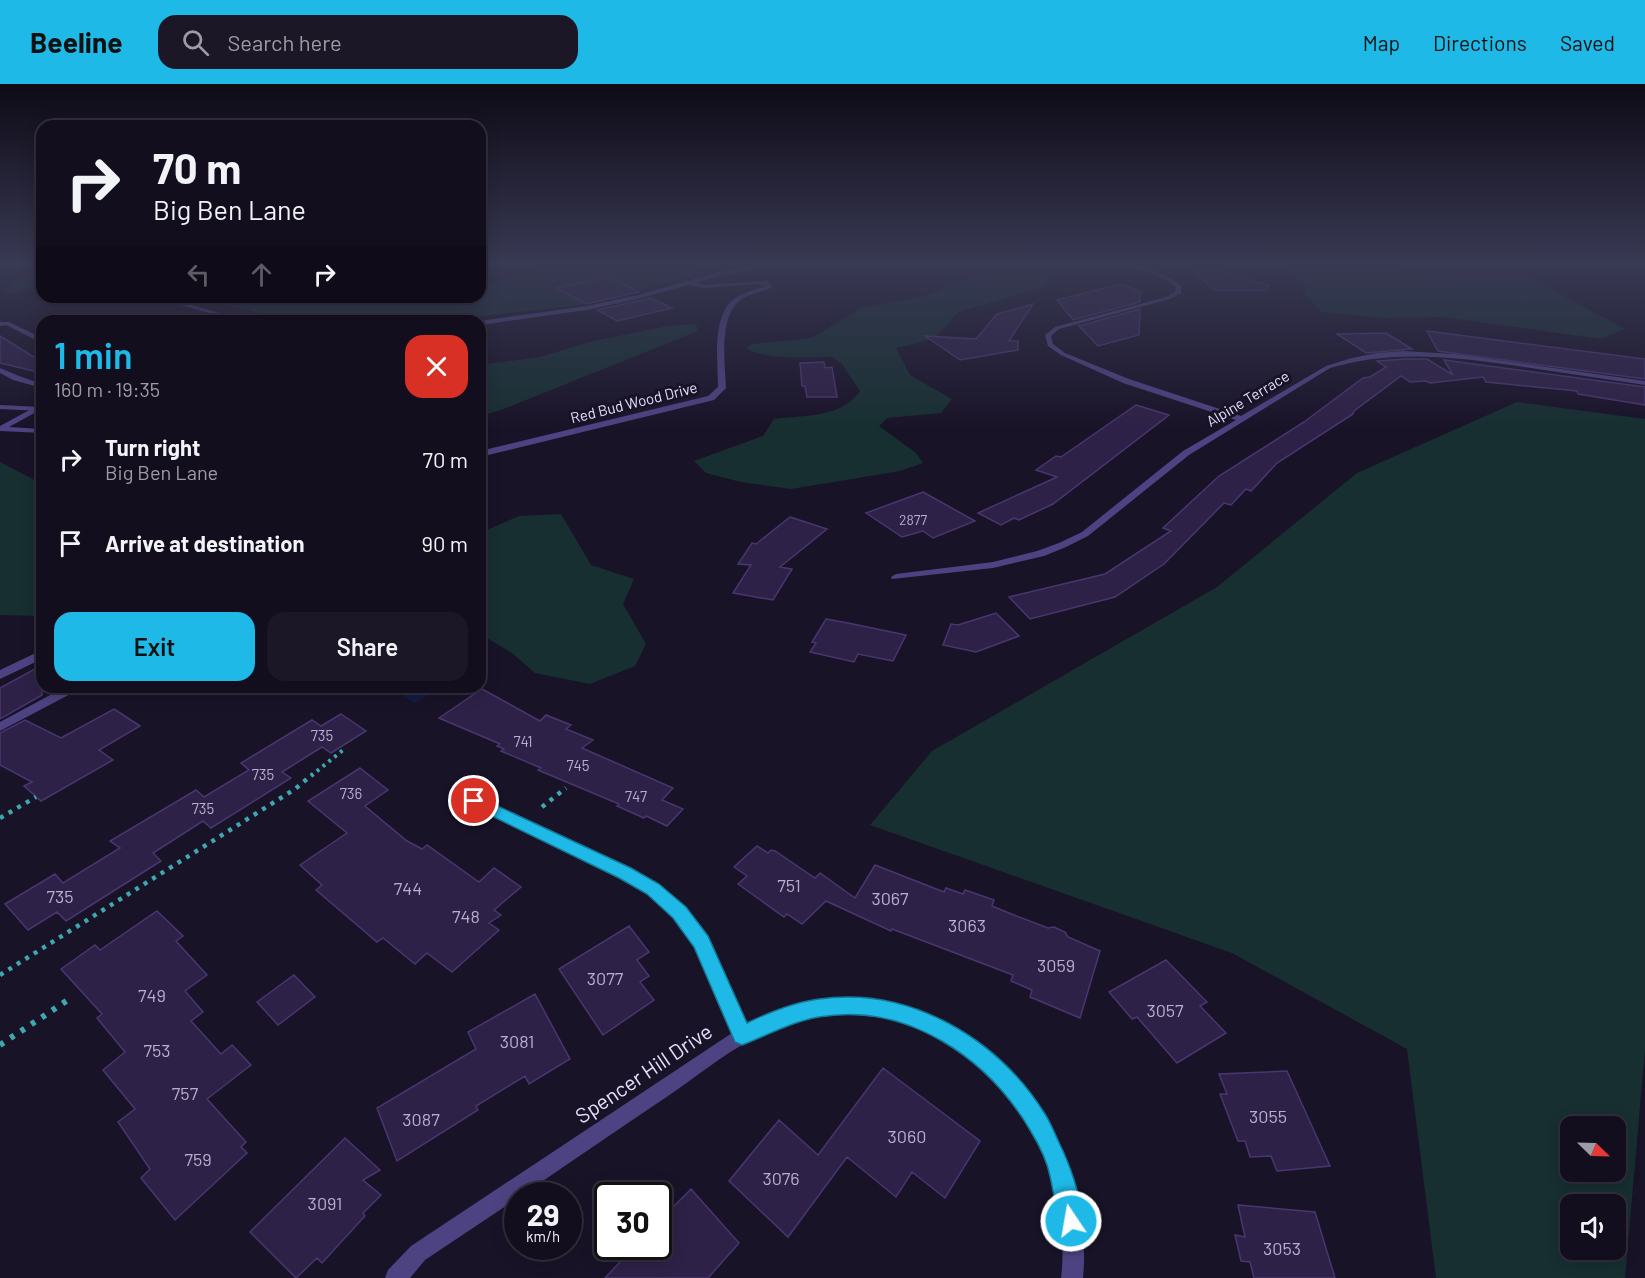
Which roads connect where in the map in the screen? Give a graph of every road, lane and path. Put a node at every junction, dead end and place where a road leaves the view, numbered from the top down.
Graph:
1 (513, 318) edge
2 (724, 318) edge
3 (1095, 318) edge
4 (486, 321) edge
5 (0, 324) edge
6 (36, 337) edge
7 (0, 370) edge
8 (1645, 383) edge
9 (36, 384) edge
10 (36, 403) edge
11 (0, 407) edge
12 (23, 408) junction
13 (36, 409) edge
14 (36, 410) edge
15 (1242, 419) junction
16 (0, 429) edge
17 (36, 431) edge
18 (486, 453) edge
19 (896, 578) dead end
20 (36, 657) edge
21 (0, 675) edge
22 (63, 693) edge
23 (0, 727) edge
24 (343, 750) dead end
25 (566, 788) dead end
26 (36, 797) dead end
27 (474, 801) dead end
28 (542, 807) dead end
29 (0, 818) edge
30 (0, 975) edge
31 (71, 998) dead end
32 (742, 1036) junction
33 (0, 1045) edge
34 (396, 1278) edge
35 (1072, 1278) edge

1 - 4 street
2 - 18 street, Red Bud Wood Drive
3 - 15 street
5 - 6 street
7 - 9 street
8 - 15 street, Alpine Terrace
10 - 12 street
11 - 12 street
12 - 13 street
14 - 16 street
15 - 19 street, Alpine Terrace
16 - 17 street
20 - 21 street
22 - 23 street
24 - 30 path
25 - 28 path
26 - 29 path
27 - 32 street
31 - 33 path
32 - 34 street, Spencer Hill Drive
32 - 35 street, Spencer Hill Drive

